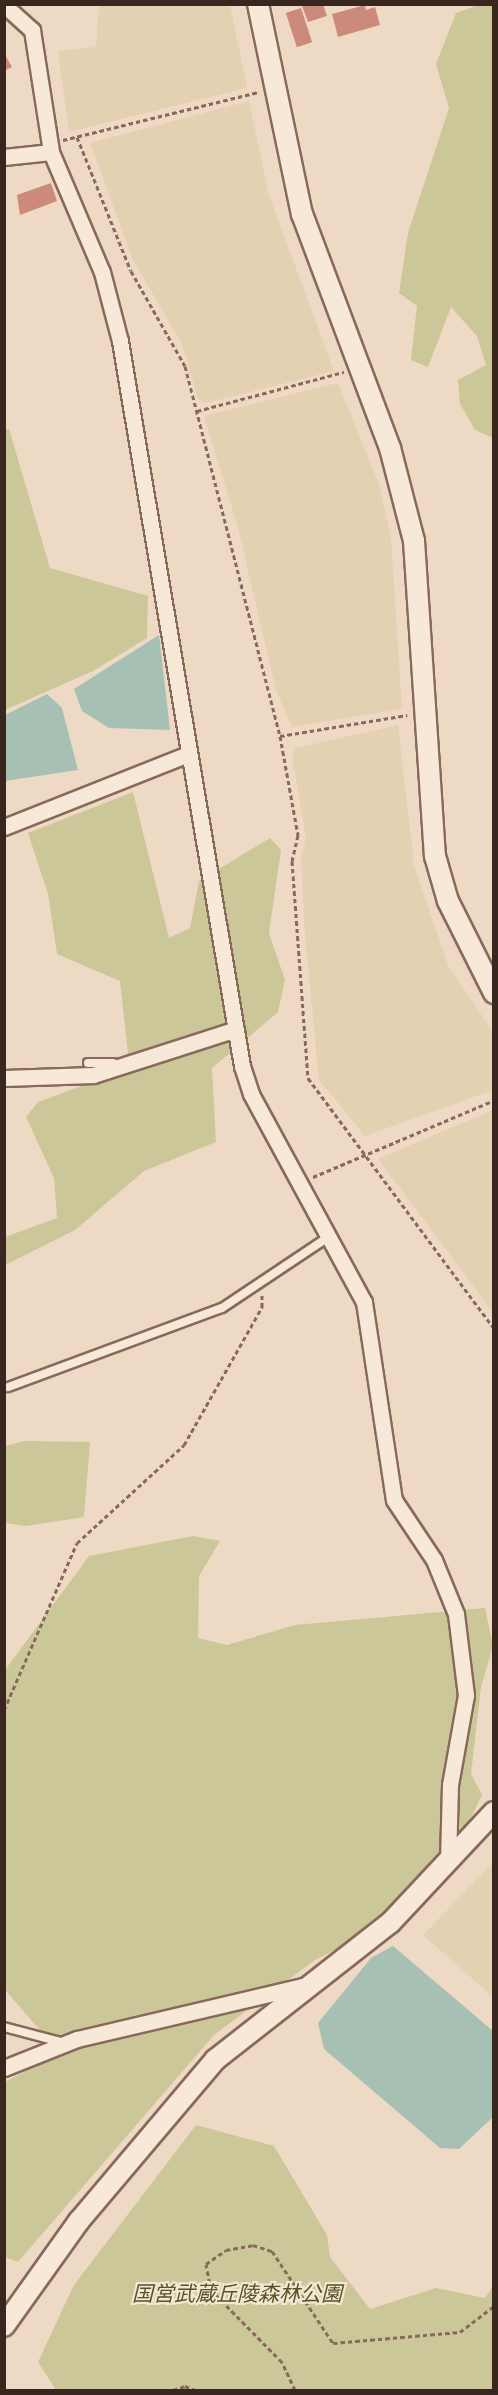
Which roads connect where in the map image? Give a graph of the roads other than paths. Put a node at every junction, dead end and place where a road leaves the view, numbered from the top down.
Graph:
1 (258, 4) edge
2 (4, 5) edge
3 (50, 148) junction
4 (4, 157) edge
5 (186, 755) junction
6 (4, 827) edge
7 (494, 993) edge
8 (236, 1029) junction
9 (124, 1063) junction
10 (88, 1064) dead end
11 (4, 1078) edge
12 (330, 1236) junction
13 (8, 1387) dead end
14 (494, 1812) edge
15 (448, 1861) junction
16 (314, 1984) junction
17 (4, 2027) edge
18 (67, 2043) junction
19 (4, 2068) edge
20 (4, 2326) edge

1 - 7 street
2 - 3 street
3 - 4 street
3 - 5 street
5 - 6 street
5 - 8 street
8 - 9 street
8 - 12 street
9 - 10 lane
9 - 11 street
12 - 13 lane
12 - 15 street
14 - 15 street
15 - 16 street
16 - 18 street
16 - 20 street
17 - 18 lane
18 - 19 street

